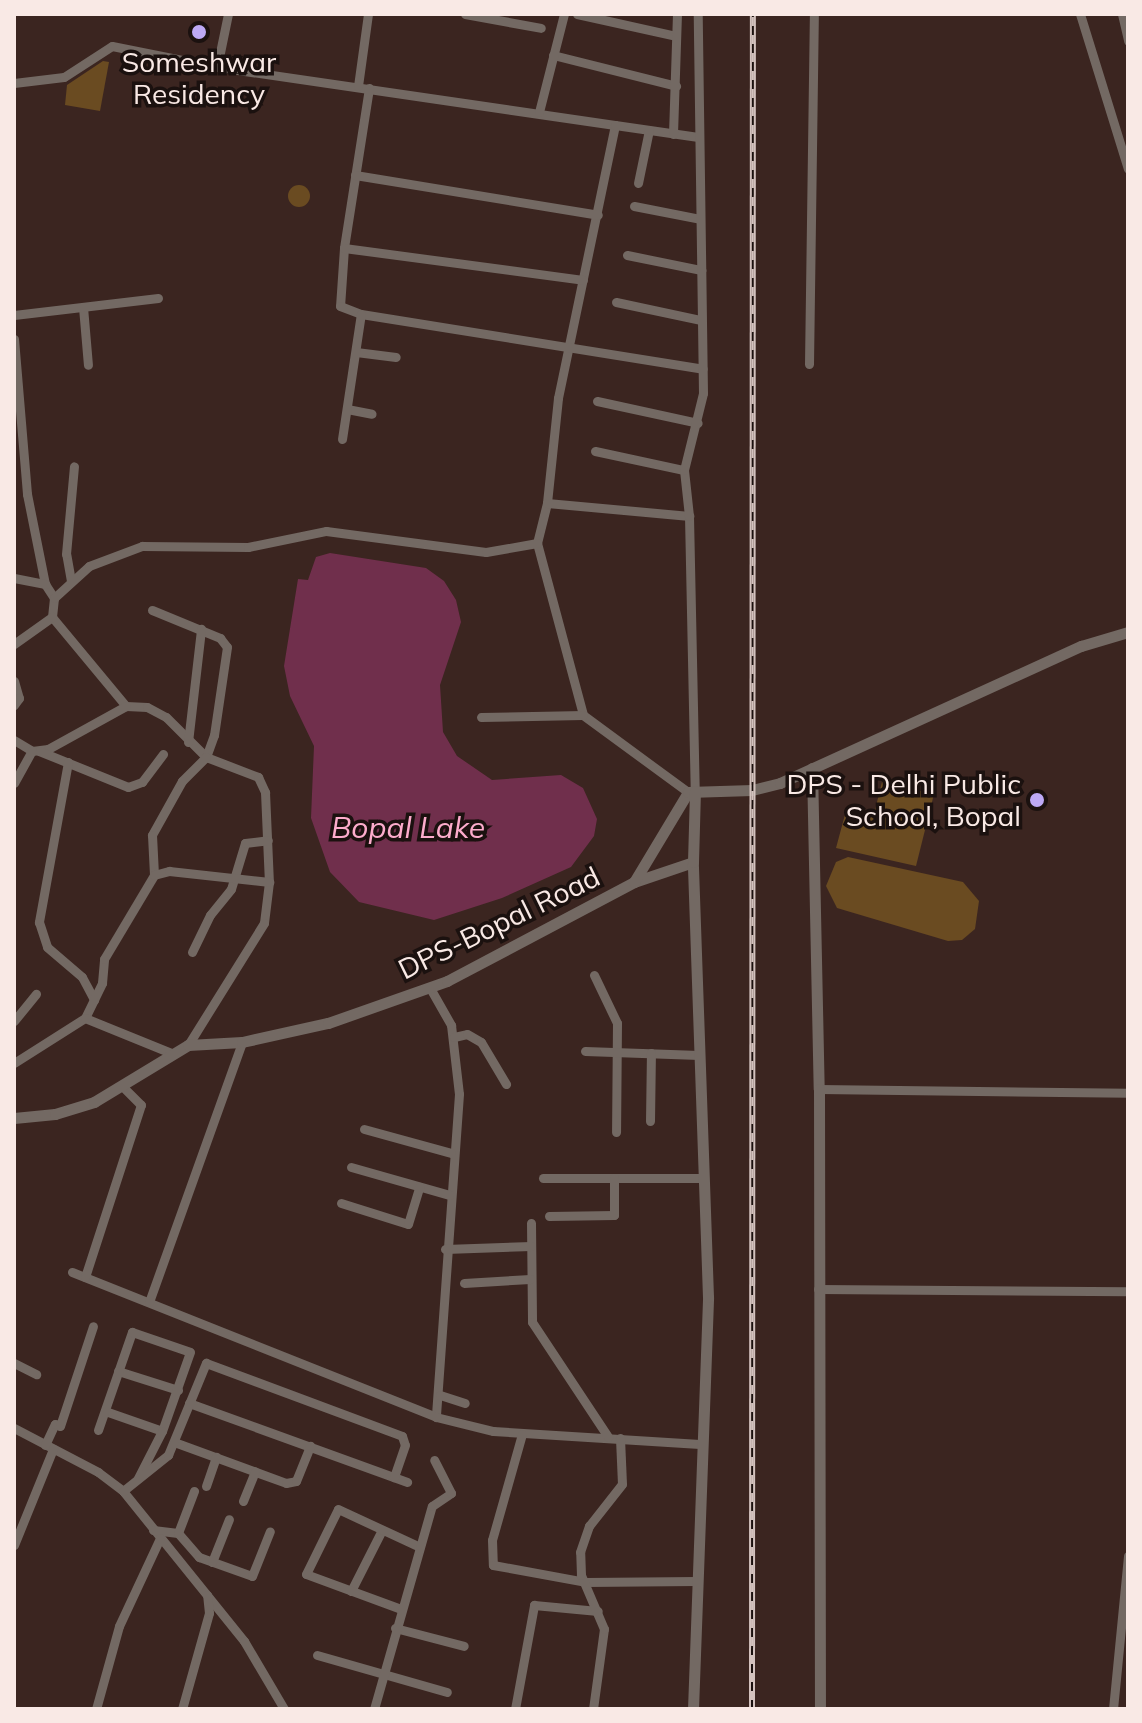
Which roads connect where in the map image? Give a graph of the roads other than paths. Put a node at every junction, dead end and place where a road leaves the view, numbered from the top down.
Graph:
1 (228, 14) edge
2 (368, 14) edge
3 (465, 14) edge
4 (564, 14) edge
5 (577, 14) edge
6 (677, 14) edge
7 (698, 14) edge
8 (814, 14) edge
9 (1080, 14) edge
10 (1122, 14) edge
11 (541, 28) dead end
12 (676, 36) junction
13 (1128, 41) edge
14 (553, 55) junction
15 (217, 67) junction
16 (14, 83) edge
17 (676, 86) junction
18 (364, 87) junction
19 (539, 112) junction
20 (615, 125) junction
21 (649, 130) junction
22 (673, 134) junction
23 (698, 137) junction
24 (1128, 169) edge
25 (355, 175) junction
26 (638, 183) dead end
27 (634, 206) dead end
28 (598, 215) junction
29 (700, 219) junction
30 (344, 248) junction
31 (627, 255) dead end
32 (701, 270) junction
33 (583, 280) junction
34 (158, 298) dead end
35 (616, 302) dead end
36 (83, 307) junction
37 (361, 314) junction
38 (14, 315) edge
39 (701, 320) junction
40 (14, 339) edge
41 (568, 346) junction
42 (356, 352) junction
43 (396, 357) dead end
44 (809, 364) dead end
45 (88, 365) dead end
46 (703, 369) junction
47 (597, 401) dead end
48 (347, 409) junction
49 (372, 414) dead end
50 (17, 415) edge
51 (698, 423) junction
52 (342, 439) dead end
53 (595, 451) dead end
54 (74, 466) dead end
55 (684, 470) junction
56 (547, 503) junction
57 (689, 516) junction
58 (537, 543) junction
59 (14, 578) edge
60 (71, 581) junction
61 (45, 584) junction
62 (54, 598) junction
63 (152, 610) dead end
64 (52, 617) junction
65 (201, 629) junction
66 (1128, 632) edge
67 (14, 644) edge
68 (14, 681) edge
69 (14, 705) edge
70 (126, 706) junction
71 (583, 715) junction
72 (481, 717) dead end
73 (14, 740) edge
74 (188, 742) junction
75 (35, 751) junction
76 (163, 754) dead end
77 (206, 757) junction
78 (68, 762) junction
79 (812, 768) junction
80 (14, 783) edge
81 (691, 791) junction
82 (268, 840) junction
83 (693, 862) junction
84 (154, 875) junction
85 (236, 878) junction
86 (269, 882) junction
87 (634, 882) junction
88 (192, 952) dead end
89 (594, 975) dead end
90 (430, 988) junction
91 (36, 994) dead end
92 (94, 1000) junction
93 (85, 1018) junction
94 (14, 1021) edge
95 (454, 1037) junction
96 (242, 1042) junction
97 (188, 1045) junction
98 (585, 1051) dead end
99 (619, 1052) junction
100 (171, 1053) junction
101 (651, 1053) junction
102 (699, 1055) junction
103 (15, 1061) edge
104 (506, 1084) dead end
105 (122, 1086) junction
106 (819, 1089) junction
107 (1128, 1093) edge
108 (14, 1118) edge
109 (650, 1121) dead end
110 (364, 1129) dead end
111 (616, 1132) dead end
112 (451, 1153) junction
113 (351, 1167) dead end
114 (543, 1178) dead end
115 (614, 1178) junction
116 (703, 1178) junction
117 (419, 1187) junction
118 (449, 1195) junction
119 (341, 1203) dead end
120 (549, 1216) dead end
121 (531, 1223) dead end
122 (531, 1246) junction
123 (445, 1249) junction
124 (72, 1272) dead end
125 (85, 1277) junction
126 (530, 1279) junction
127 (464, 1283) dead end
128 (818, 1289) junction
129 (1128, 1291) edge
130 (149, 1302) junction
131 (93, 1326) dead end
132 (14, 1363) edge
133 (118, 1371) junction
134 (36, 1374) dead end
135 (178, 1390) junction
136 (440, 1395) junction
137 (189, 1403) junction
138 (465, 1403) dead end
139 (105, 1411) junction
140 (436, 1417) junction
141 (14, 1428) edge
142 (98, 1430) dead end
143 (162, 1431) junction
144 (522, 1434) junction
145 (608, 1437) junction
146 (620, 1438) junction
147 (174, 1442) junction
148 (700, 1444) junction
149 (310, 1446) junction
150 (49, 1447) junction
151 (216, 1457) junction
152 (434, 1460) dead end
153 (255, 1471) junction
154 (394, 1477) junction
155 (138, 1478) junction
156 (407, 1482) dead end
157 (206, 1486) dead end
158 (123, 1491) junction
159 (194, 1491) dead end
160 (243, 1501) dead end
161 (229, 1519) dead end
162 (382, 1530) junction
163 (270, 1531) dead end
164 (178, 1533) junction
165 (157, 1534) junction
166 (14, 1545) edge
167 (420, 1547) junction
168 (1128, 1556) edge
169 (212, 1562) junction
170 (696, 1581) junction
171 (586, 1582) junction
172 (351, 1591) junction
173 (207, 1595) junction
174 (401, 1609) junction
175 (598, 1611) junction
176 (395, 1628) junction
177 (464, 1646) dead end
178 (317, 1655) dead end
179 (383, 1674) junction
180 (447, 1692) dead end
181 (281, 1708) edge
182 (96, 1709) edge
183 (182, 1709) edge
184 (374, 1709) edge
185 (515, 1709) edge
186 (593, 1709) edge
187 (693, 1709) edge
188 (820, 1709) edge
189 (1113, 1709) edge

1 - 15 street
2 - 18 street
3 - 11 street
4 - 14 street
5 - 12 street
6 - 12 street
7 - 23 street
8 - 44 street
9 - 24 street
10 - 13 street
12 - 17 street
14 - 17 street
14 - 19 street
15 - 16 street
15 - 18 street
17 - 22 street
18 - 19 street
18 - 25 street
19 - 20 street
20 - 21 street
20 - 28 street
21 - 22 street
21 - 26 street
22 - 23 street
23 - 29 street
25 - 28 street
25 - 30 street
27 - 29 street
28 - 33 street
29 - 32 street
30 - 33 street
30 - 37 street
31 - 32 street
32 - 39 street
33 - 41 street
34 - 36 street
35 - 39 street
36 - 38 street
36 - 45 street
37 - 41 street
37 - 42 street
39 - 46 street
40 - 50 street
41 - 46 street
41 - 56 street
42 - 43 street
42 - 48 street
46 - 51 street
47 - 51 street
48 - 49 street
48 - 52 street
50 - 61 street
51 - 55 street
53 - 55 street
54 - 60 street
55 - 57 street
56 - 57 street
56 - 58 street
57 - 81 street
58 - 60 street
58 - 71 street
59 - 61 street
60 - 62 street
61 - 62 street
62 - 64 street
63 - 65 street
64 - 67 street
64 - 70 street
65 - 74 street
65 - 77 street
66 - 79 street
68 - 69 street
70 - 74 street
70 - 75 street
71 - 72 street
71 - 81 street
73 - 75 street
74 - 77 street
75 - 78 street
75 - 80 street
76 - 78 street
77 - 82 street
77 - 84 street
78 - 92 street
79 - 81 street
79 - 106 street
81 - 83 street
81 - 87 street, DPS-Bopal Road
82 - 85 street
82 - 86 street
83 - 87 street
83 - 102 street
84 - 85 street
84 - 92 street
85 - 86 street
85 - 88 street
86 - 97 street
87 - 90 street, DPS-Bopal Road
89 - 99 street
90 - 95 street
90 - 96 street, DPS-Bopal Road
91 - 94 street
92 - 93 street
93 - 100 street
93 - 103 street
95 - 104 street
95 - 112 street
96 - 97 street, DPS-Bopal Road
96 - 130 street
97 - 100 street
98 - 99 street
99 - 101 street
99 - 111 street
100 - 105 street
101 - 102 street
101 - 109 street
102 - 116 street
105 - 108 street
105 - 125 street
106 - 107 street
106 - 128 street
110 - 112 street
112 - 118 street
113 - 117 street
114 - 115 street
115 - 116 street
115 - 120 street
116 - 148 street
117 - 118 street
117 - 119 street
118 - 123 street
121 - 122 street
122 - 123 street
122 - 126 street
123 - 136 street
124 - 125 street
125 - 130 street
126 - 127 street
126 - 145 street
128 - 129 street
128 - 188 street
130 - 140 street
131 - 150 street
132 - 134 street
133 - 135 street
133 - 135 street
133 - 139 street
135 - 143 street
136 - 138 street
136 - 140 street
137 - 147 street
137 - 149 street
137 - 154 street
139 - 142 street
139 - 143 street
140 - 144 street
141 - 150 street
143 - 155 street
144 - 145 street
144 - 171 street
145 - 146 street
146 - 148 street
146 - 171 street
147 - 151 street
147 - 155 street
148 - 170 street
149 - 153 street
149 - 154 street
150 - 158 street
150 - 166 street
151 - 153 street
151 - 157 street
152 - 167 street
153 - 160 street
154 - 156 street
155 - 158 street
158 - 165 street
159 - 164 street
161 - 169 street
162 - 167 street
162 - 172 street
162 - 172 street
163 - 169 street
164 - 165 street
164 - 169 street
165 - 173 street
165 - 182 street
167 - 174 street
168 - 189 street
170 - 171 street
170 - 187 street
171 - 175 street
172 - 174 street
173 - 181 street
173 - 183 street
174 - 176 street
175 - 185 street
175 - 186 street
176 - 177 street
176 - 179 street
178 - 179 street
179 - 180 street
179 - 184 street

